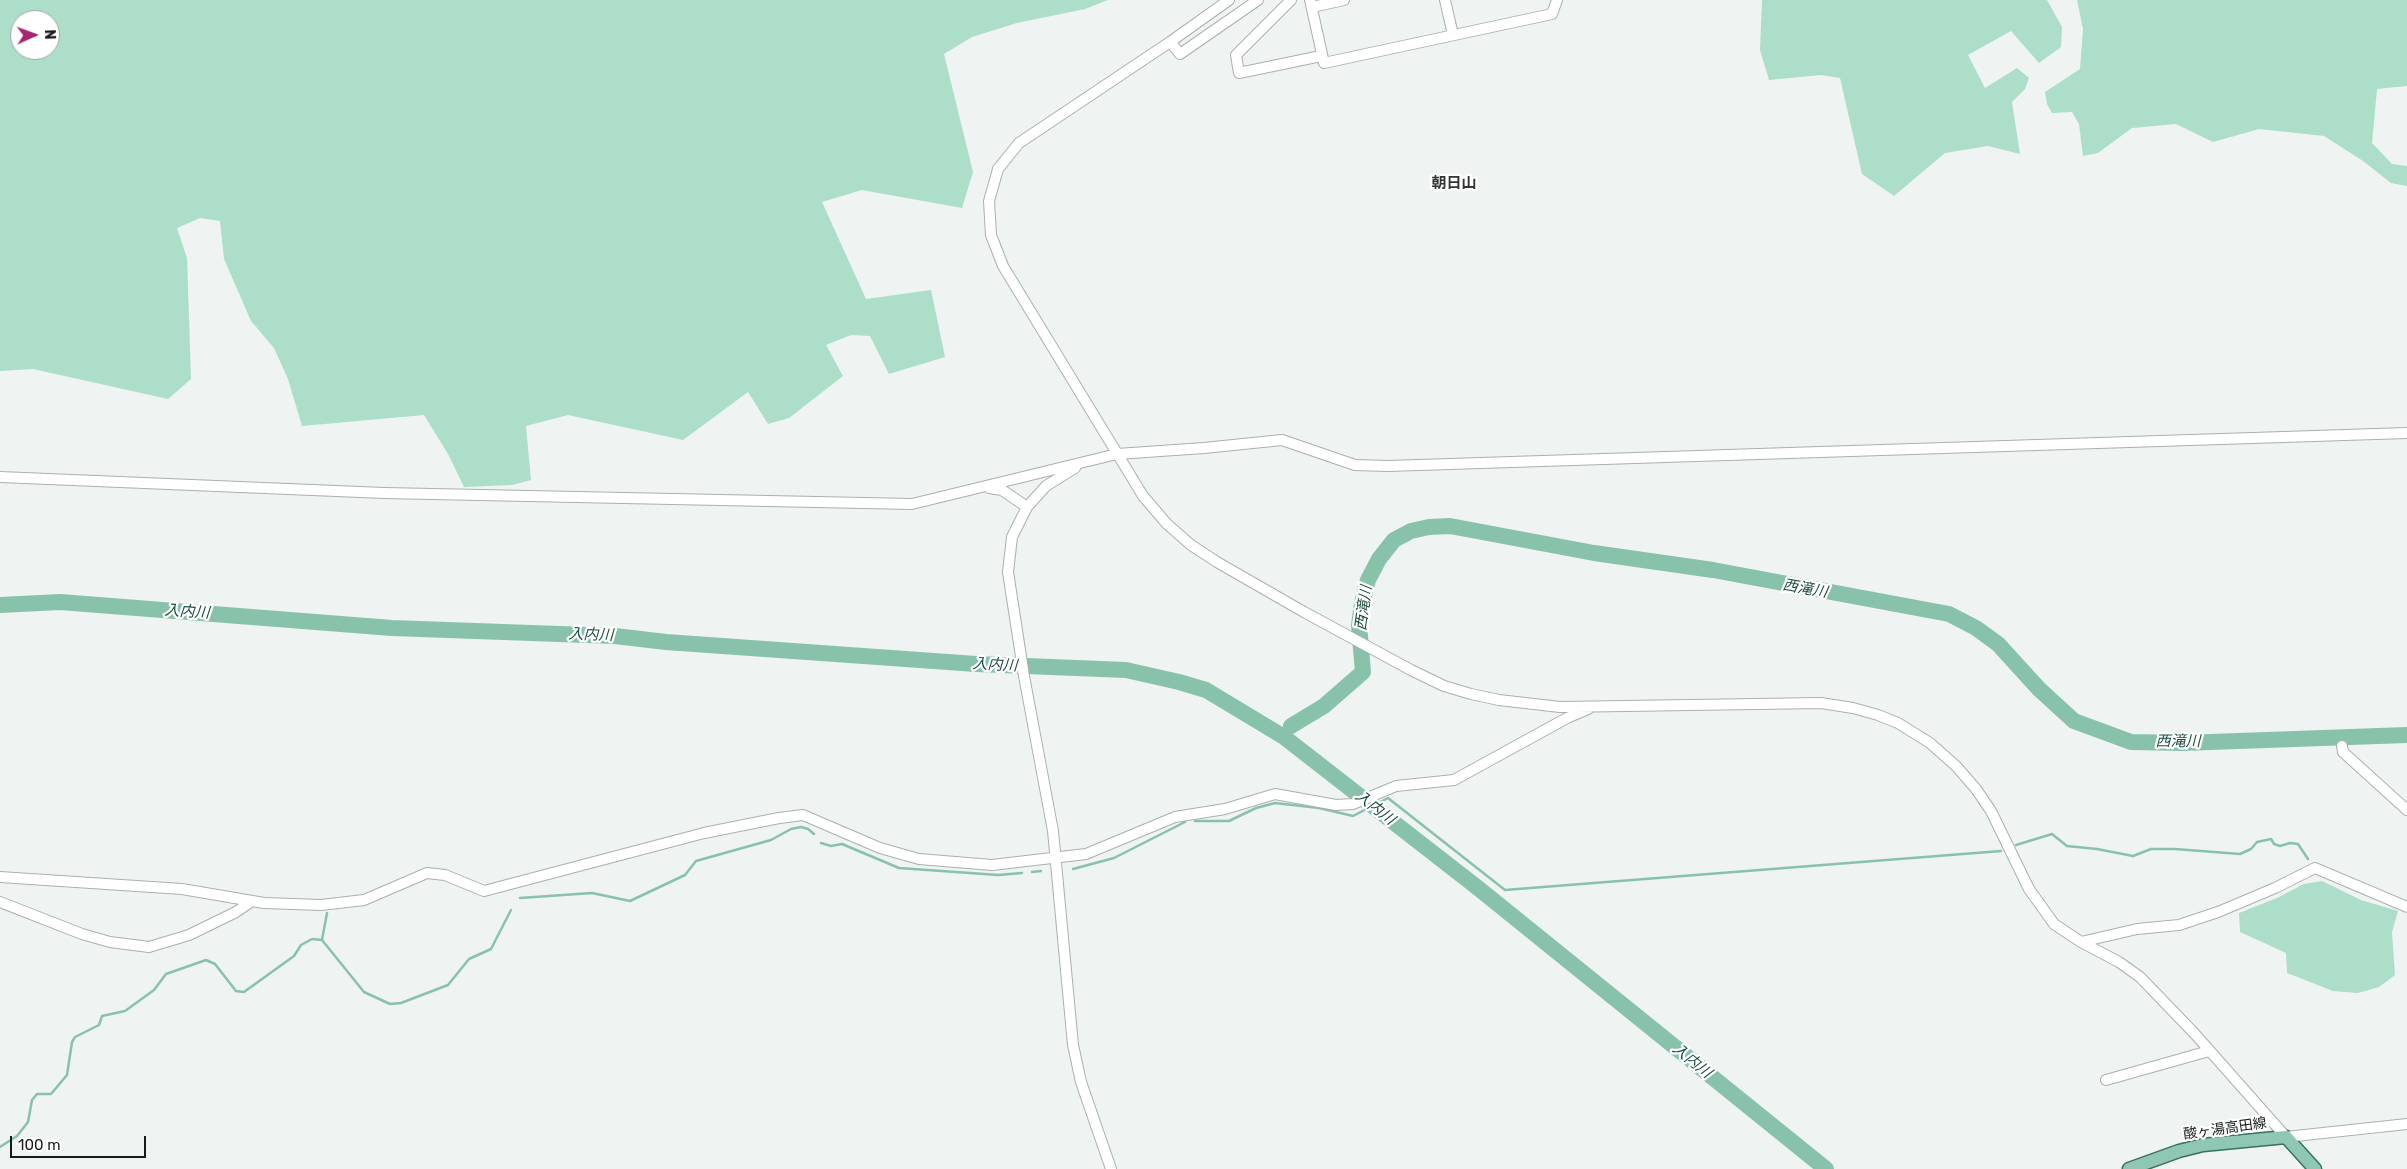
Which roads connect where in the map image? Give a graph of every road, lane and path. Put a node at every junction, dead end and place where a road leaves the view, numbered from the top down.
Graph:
1 (1229, 0) edge
2 (1258, 0) edge
3 (1291, 0) edge
4 (1344, 0) edge
5 (1445, 0) edge
6 (1557, 0) edge
7 (1311, 4) edge
8 (1453, 36) junction
9 (1170, 42) junction
10 (1321, 56) junction
11 (2407, 433) edge
12 (1117, 454) junction
13 (1088, 461) junction
14 (0, 477) edge
15 (983, 488) junction
16 (1027, 507) junction
17 (1591, 707) junction
18 (2342, 746) dead end
19 (2407, 810) edge
20 (1056, 858) junction
21 (0, 876) edge
22 (252, 901) junction
23 (0, 902) edge
24 (2407, 907) edge
25 (2081, 942) junction
26 (2209, 1051) junction
27 (2106, 1080) dead end
28 (2407, 1124) edge
29 (2286, 1137) junction
30 (1111, 1169) edge
31 (2129, 1169) edge
32 (2315, 1169) edge

1 - 9 street
2 - 9 street
3 - 10 street
4 - 7 street
5 - 8 street
6 - 8 street
7 - 10 street
8 - 10 street
9 - 12 street
11 - 12 street
12 - 13 street
12 - 17 street
13 - 15 street
13 - 16 street
14 - 15 street
15 - 16 street
16 - 20 street
17 - 20 street
17 - 25 street
18 - 19 street
20 - 22 street
20 - 30 street
21 - 22 street
22 - 23 street
24 - 25 street
25 - 26 street
26 - 27 street
26 - 29 street
28 - 29 street
29 - 31 main road, 酸ヶ湯高田線
29 - 32 main road, 酸ヶ湯高田線

